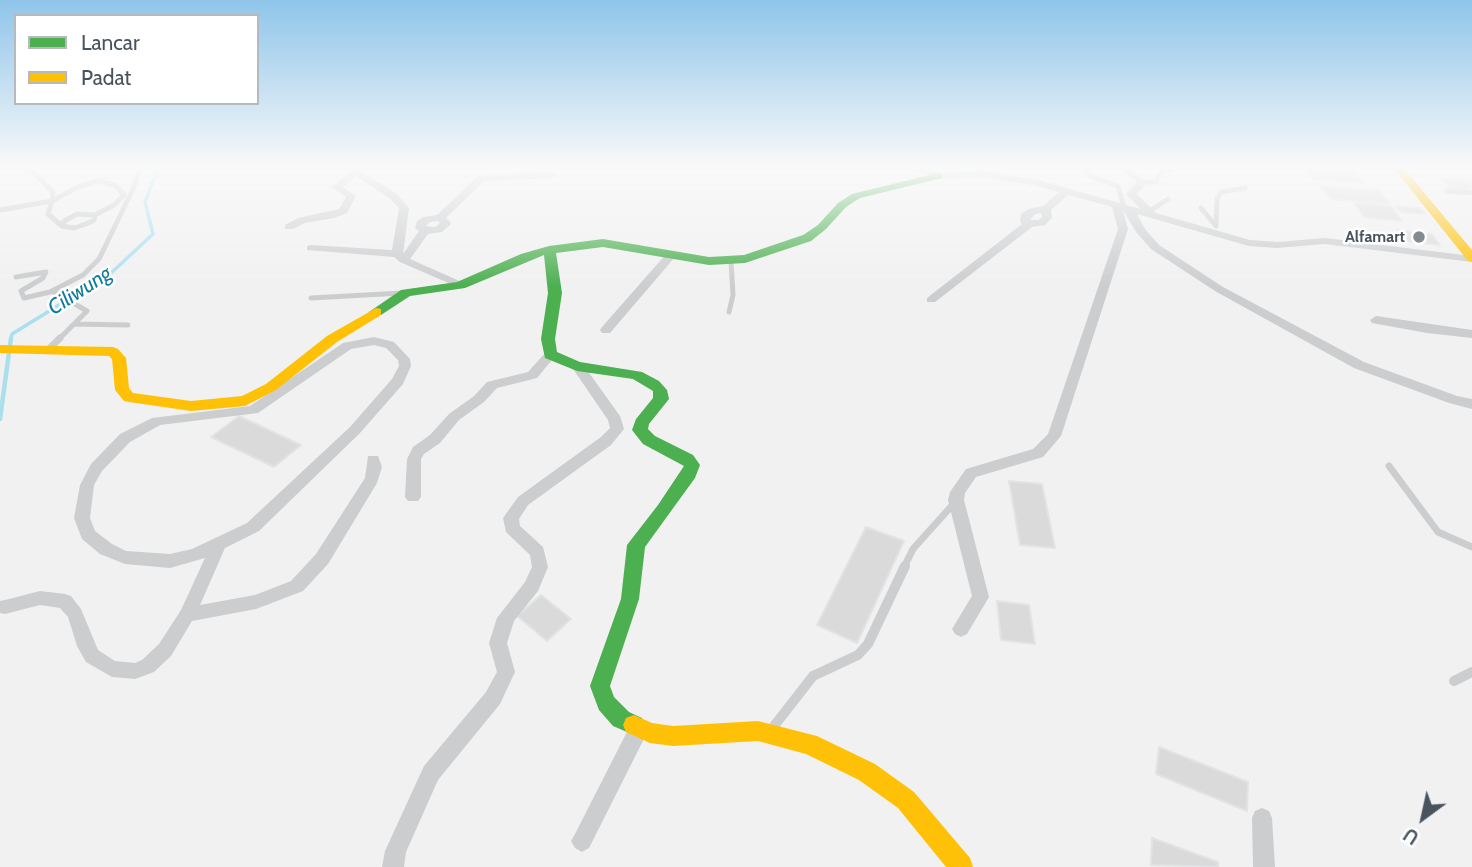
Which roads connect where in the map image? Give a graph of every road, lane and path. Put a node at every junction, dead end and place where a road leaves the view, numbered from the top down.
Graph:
1 (20, 206) edge
2 (50, 206) edge
3 (111, 206) edge
4 (125, 206) edge
5 (344, 206) edge
6 (403, 206) edge
7 (452, 206) edge
8 (841, 206) edge
9 (1049, 206) edge
10 (1144, 206) edge
11 (1160, 206) edge
12 (1217, 206) edge
13 (1430, 206) edge
14 (1123, 207) junction
15 (1201, 208) dead end
16 (0, 210) edge
17 (1152, 214) junction
18 (95, 215) junction
19 (62, 226) junction
20 (1216, 226) junction
21 (289, 227) dead end
22 (1225, 238) junction
23 (311, 248) dead end
24 (550, 250) junction
25 (671, 255) junction
26 (400, 257) junction
27 (1472, 259) edge
28 (731, 262) junction
29 (16, 277) dead end
30 (460, 285) junction
31 (52, 291) junction
32 (406, 293) junction
33 (311, 298) dead end
34 (931, 300) dead end
35 (729, 312) dead end
36 (1376, 320) dead end
37 (74, 324) junction
38 (128, 325) dead end
39 (606, 330) dead end
40 (1472, 334) edge
41 (332, 339) junction
42 (347, 346) junction
43 (0, 349) edge
44 (48, 350) junction
45 (550, 355) junction
46 (577, 366) junction
47 (1472, 404) edge
48 (373, 460) dead end
49 (1389, 466) dead end
50 (413, 497) dead end
51 (956, 500) junction
52 (218, 546) junction
53 (1472, 547) edge
54 (5, 607) dead end
55 (187, 615) junction
56 (961, 629) dead end
57 (1472, 672) edge
58 (1454, 681) dead end
59 (639, 729) junction
60 (769, 733) junction
61 (1262, 818) dead end
62 (582, 841) dead end
63 (393, 867) edge
64 (961, 867) edge
65 (1264, 867) edge

1 - 16 lane
2 - 19 lane
3 - 18 lane
4 - 31 lane
5 - 21 street
6 - 26 street
7 - 26 street
8 - 28 main road
9 - 34 street
10 - 17 street
11 - 17 lane
12 - 20 lane
13 - 27 main road
14 - 17 street
14 - 47 street
14 - 51 street
15 - 20 lane
17 - 22 street
18 - 19 lane
18 - 19 lane
20 - 22 lane
22 - 27 street
23 - 26 street
24 - 25 main road
24 - 30 main road
24 - 45 main road
25 - 28 main road
25 - 39 street
26 - 30 street
28 - 35 lane
29 - 31 lane
30 - 32 main road
31 - 37 lane
32 - 33 lane
32 - 41 main road
36 - 40 street
37 - 38 lane
37 - 44 lane
41 - 42 street
41 - 44 main road
42 - 52 street
42 - 52 street
43 - 44 main road
45 - 46 main road
45 - 50 street
46 - 59 main road
46 - 63 street
48 - 55 street
49 - 53 lane
51 - 56 street
51 - 60 lane
52 - 55 street
54 - 55 street
57 - 58 lane
59 - 60 main road
59 - 62 street
60 - 64 main road
61 - 65 street

